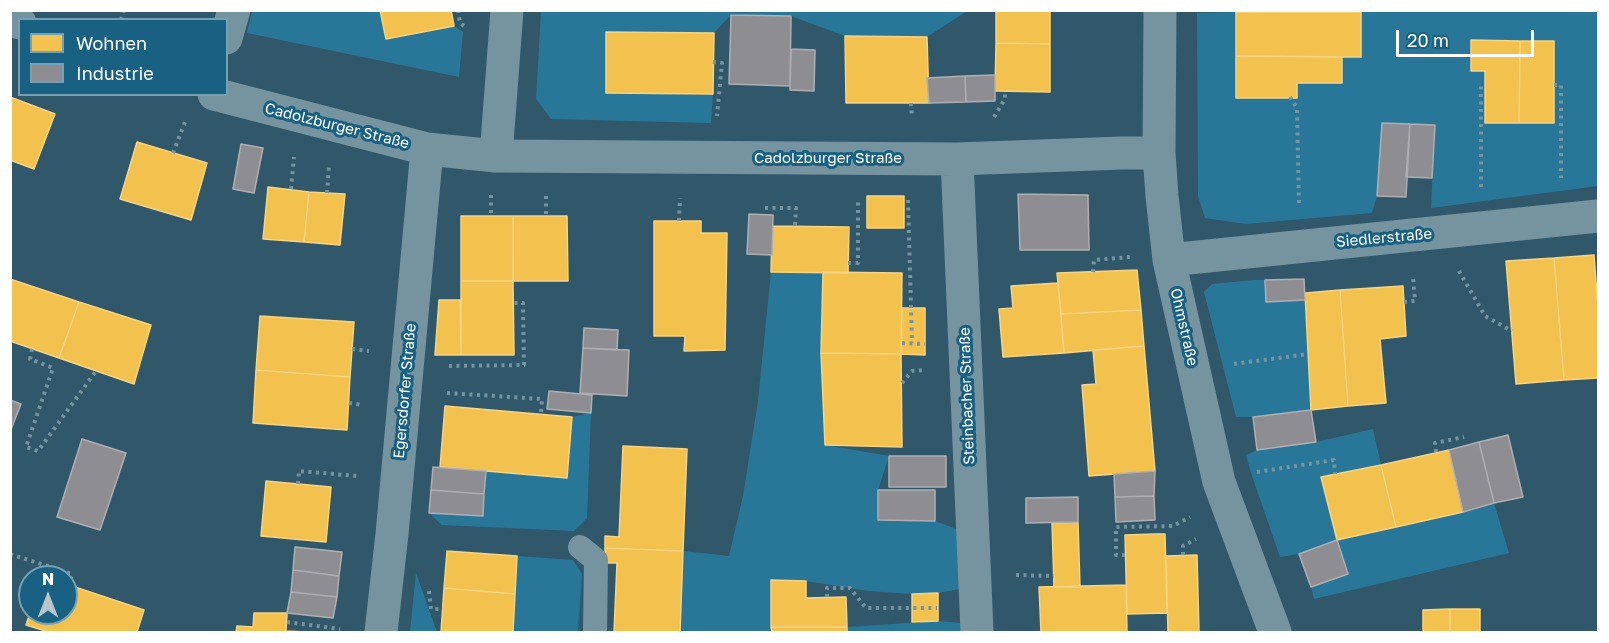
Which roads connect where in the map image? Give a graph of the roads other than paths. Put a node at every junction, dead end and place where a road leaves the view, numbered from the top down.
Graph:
1 (234, 10) edge
2 (507, 10) edge
3 (1160, 10) edge
4 (228, 31) edge
5 (222, 96) edge
6 (427, 150) junction
7 (1159, 153) junction
8 (496, 156) junction
9 (957, 159) junction
10 (1599, 216) edge
11 (1169, 260) junction
12 (580, 547) dead end
13 (976, 620) edge
14 (381, 633) edge
15 (595, 633) edge
16 (1275, 633) edge

1 - 4 street
2 - 8 street
3 - 7 street, Ohmstraße
5 - 6 street, Cadolzburger Straße
6 - 8 street, Cadolzburger Straße
6 - 14 street, Egersdorfer Straße
7 - 9 street, Cadolzburger Straße
7 - 11 street, Ohmstraße
8 - 9 street, Cadolzburger Straße
9 - 13 street, Steinbacher Straße
10 - 11 street, Siedlerstraße
11 - 16 street, Ohmstraße
12 - 15 lane

